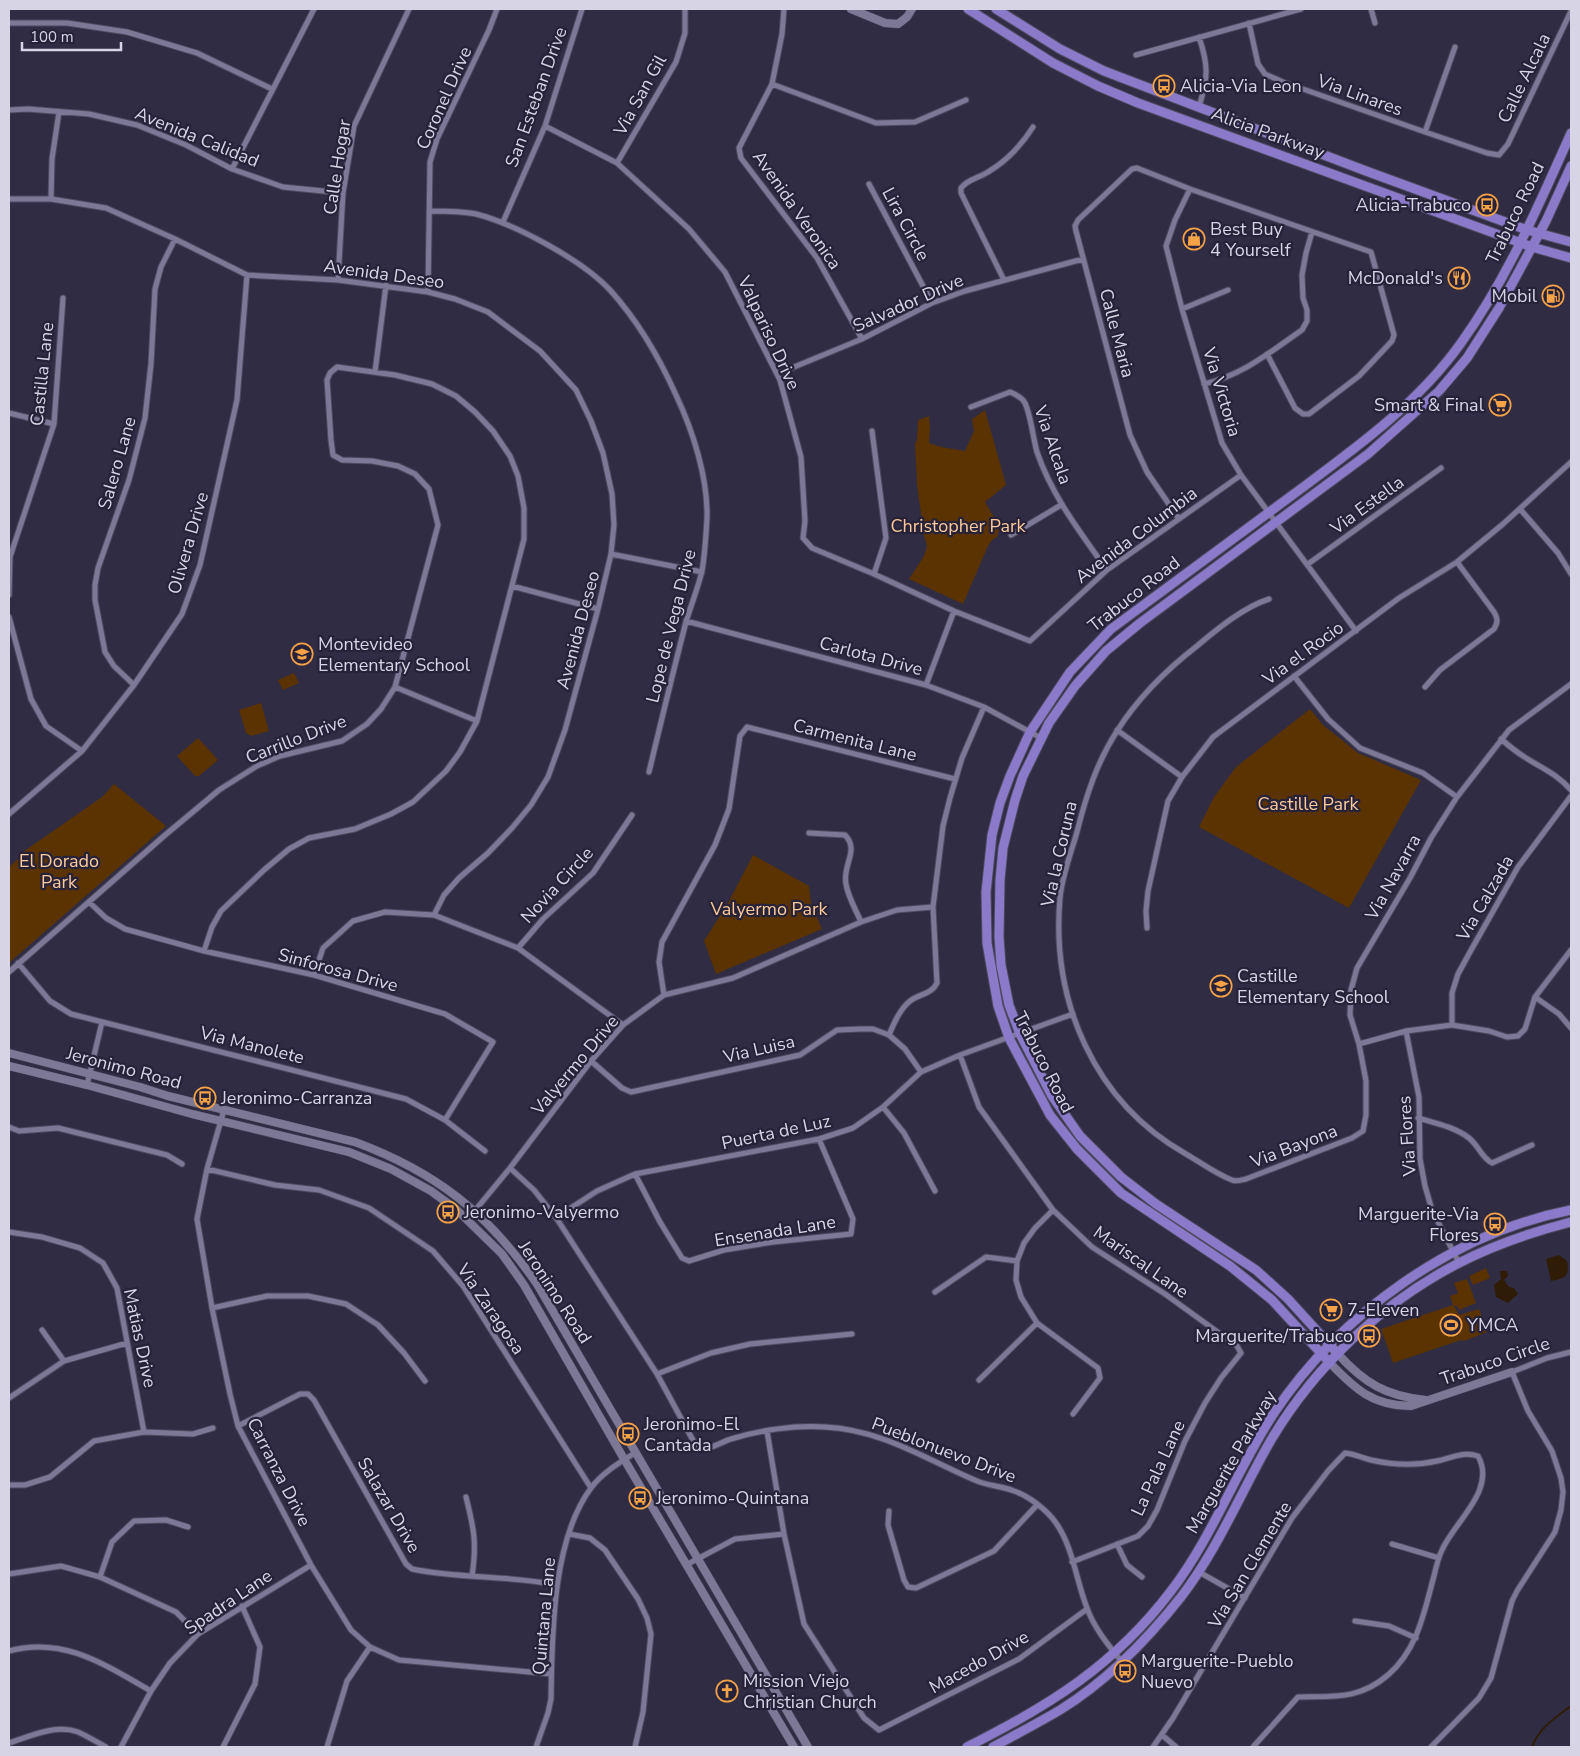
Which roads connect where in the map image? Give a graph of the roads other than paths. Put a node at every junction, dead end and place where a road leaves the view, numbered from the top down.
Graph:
1 (312, 9) edge
2 (409, 9) edge
3 (497, 9) edge
4 (582, 9) edge
5 (685, 9) edge
6 (784, 9) edge
7 (851, 9) edge
8 (912, 9) edge
9 (968, 9) edge
10 (996, 9) edge
11 (1301, 9) edge
12 (1371, 9) edge
13 (1571, 11) edge
14 (9, 23) edge
15 (1249, 23) junction
16 (1375, 23) dead end
17 (1199, 37) junction
18 (1455, 47) dead end
19 (1136, 55) dead end
20 (772, 84) junction
21 (272, 89) junction
22 (966, 100) dead end
23 (1199, 107) junction
24 (9, 110) edge
25 (60, 112) junction
26 (1194, 122) junction
27 (545, 126) junction
28 (1034, 128) dead end
29 (1425, 132) junction
30 (1571, 133) edge
31 (1499, 155) joint
32 (617, 164) junction
33 (1571, 166) edge
34 (232, 169) junction
35 (869, 184) dead end
36 (1190, 189) junction
37 (343, 193) junction
38 (9, 199) edge
39 (51, 199) junction
40 (430, 211) junction
41 (503, 222) junction
42 (1527, 230) junction
43 (1312, 232) junction
44 (1539, 233) junction
45 (175, 239) junction
46 (1571, 242) edge
47 (1521, 243) junction
48 (1532, 247) junction
49 (1571, 258) edge
50 (1083, 259) junction
51 (247, 274) junction
52 (338, 280) junction
53 (1004, 280) junction
54 (386, 285) junction
55 (1228, 290) dead end
56 (428, 292) junction
57 (63, 298) dead end
58 (932, 303) junction
59 (1182, 309) junction
60 (862, 339) junction
61 (1267, 354) junction
62 (375, 372) junction
63 (777, 374) junction
64 (1204, 384) junction
65 (970, 407) dead end
66 (9, 413) edge
67 (54, 424) junction
68 (872, 431) dead end
69 (1571, 462) edge
70 (1441, 468) dead end
71 (1240, 475) junction
72 (1061, 505) junction
73 (1520, 509) junction
74 (1270, 512) junction
75 (1179, 519) junction
76 (1277, 523) junction
77 (1012, 535) dead end
78 (611, 554) junction
79 (1457, 562) junction
80 (1308, 564) junction
81 (1107, 570) junction
82 (702, 572) junction
83 (874, 574) junction
84 (1571, 574) edge
85 (512, 586) junction
86 (9, 595) edge
87 (1269, 599) dead end
88 (598, 609) junction
89 (954, 611) junction
90 (9, 617) edge
91 (686, 621) junction
92 (1356, 630) junction
93 (1030, 641) joint
94 (1294, 676) junction
95 (1571, 684) edge
96 (134, 685) junction
97 (926, 685) junction
98 (395, 686) junction
99 (1425, 687) dead end
100 (984, 707) junction
101 (477, 721) junction
102 (1117, 730) junction
103 (1030, 732) junction
104 (1041, 738) junction
105 (1501, 739) junction
106 (82, 751) junction
107 (649, 772) dead end
108 (1182, 777) junction
109 (956, 779) junction
110 (1571, 790) edge
111 (1457, 796) junction
112 (1571, 796) edge
113 (9, 814) edge
114 (632, 815) dead end
115 (808, 833) dead end
116 (89, 902) junction
117 (933, 908) junction
118 (434, 915) junction
119 (860, 922) junction
120 (1147, 928) dead end
121 (518, 948) junction
122 (1571, 950) edge
123 (204, 951) junction
124 (18, 963) junction
125 (9, 972) edge
126 (314, 976) junction
127 (664, 995) junction
128 (1535, 997) junction
129 (1073, 1014) junction
130 (102, 1022) junction
131 (622, 1025) junction
132 (1452, 1025) junction
133 (1571, 1028) edge
134 (1406, 1030) junction
135 (1020, 1034) junction
136 (888, 1035) junction
137 (1009, 1038) junction
138 (1359, 1044) junction
139 (9, 1053) edge
140 (960, 1055) junction
141 (591, 1061) junction
142 (9, 1066) edge
143 (921, 1072) junction
144 (90, 1074) junction
145 (87, 1085) junction
146 (883, 1107) junction
147 (224, 1110) junction
148 (1418, 1118) junction
149 (445, 1120) junction
150 (221, 1121) junction
151 (9, 1127) edge
152 (1363, 1130) joint
153 (819, 1139) junction
154 (1532, 1145) dead end
155 (485, 1151) dead end
156 (182, 1164) dead end
157 (510, 1168) junction
158 (207, 1169) junction
159 (635, 1174) junction
160 (1233, 1181) joint
161 (935, 1191) dead end
162 (474, 1210) junction
163 (1053, 1210) junction
164 (1571, 1210) edge
165 (468, 1219) junction
166 (557, 1219) junction
167 (1571, 1222) edge
168 (9, 1232) edge
169 (1454, 1253) junction
170 (1236, 1256) junction
171 (1017, 1261) junction
172 (1459, 1263) junction
173 (1230, 1266) junction
174 (935, 1292) dead end
175 (212, 1308) junction
176 (1037, 1323) junction
177 (42, 1330) dead end
178 (852, 1334) dead end
179 (127, 1343) junction
180 (1330, 1345) junction
181 (1571, 1352) edge
182 (1241, 1353) joint
183 (1322, 1354) junction
184 (1338, 1354) junction
185 (64, 1361) junction
186 (1330, 1363) junction
187 (1512, 1372) junction
188 (657, 1374) junction
189 (980, 1380) dead end
190 (425, 1381) dead end
191 (9, 1398) edge
192 (1430, 1400) junction
193 (1073, 1414) dead end
194 (238, 1426) junction
195 (213, 1428) dead end
196 (767, 1431) junction
197 (144, 1432) junction
198 (635, 1453) junction
199 (624, 1460) junction
200 (9, 1485) edge
201 (591, 1488) junction
202 (466, 1497) dead end
203 (1037, 1504) junction
204 (889, 1511) dead end
205 (188, 1527) dead end
206 (569, 1534) junction
207 (784, 1534) junction
208 (1117, 1544) junction
209 (1392, 1544) dead end
210 (697, 1558) junction
211 (1439, 1558) junction
212 (1072, 1562) junction
213 (311, 1565) junction
214 (686, 1565) junction
215 (1189, 1566) junction
216 (1199, 1572) junction
217 (9, 1574) edge
218 (472, 1576) junction
219 (100, 1578) junction
220 (1142, 1578) dead end
221 (557, 1585) junction
222 (1245, 1598) junction
223 (242, 1606) junction
224 (1087, 1609) junction
225 (1355, 1621) dead end
226 (198, 1634) junction
227 (1416, 1638) junction
228 (370, 1647) junction
229 (9, 1651) edge
230 (1114, 1653) junction
231 (1122, 1662) junction
232 (551, 1674) junction
233 (151, 1691) junction
234 (1162, 1735) junction
235 (9, 1743) edge
236 (106, 1747) edge
237 (121, 1747) edge
238 (223, 1747) edge
239 (328, 1747) edge
240 (536, 1747) edge
241 (635, 1747) edge
242 (794, 1747) edge
243 (808, 1747) edge
244 (967, 1747) edge
245 (993, 1747) edge
246 (1153, 1747) edge
247 (1176, 1747) edge
248 (1253, 1747) edge
249 (1431, 1747) edge

1 - 21 street
2 - 37 street, Calle Hogar
3 - 40 street, Coronel Drive
4 - 27 street, San Esteban Drive
5 - 32 street, Via San Gil
6 - 20 street, Avenida Veronica
7 - 8 main road
9 - 26 main road, Alicia Parkway
10 - 23 main road, Alicia Parkway
11 - 15 street
12 - 16 street
13 - 31 street, Calle Alcala
14 - 21 street
15 - 17 street
15 - 29 street, Via Linares
17 - 19 street
17 - 23 street
18 - 29 street
20 - 22 street
20 - 60 street, Avenida Veronica
21 - 34 street
23 - 26 main road
23 - 42 main road, Alicia Parkway
24 - 25 street, Avenida Calidad
25 - 34 street, Avenida Calidad
25 - 39 street
26 - 47 main road, Alicia Parkway
27 - 32 street, Valpariso Drive
27 - 41 street, San Esteban Drive
28 - 53 street
29 - 31 street, Via Linares
30 - 42 main road, Trabuco Road
32 - 63 street, Valpariso Drive
33 - 44 main road, Trabuco Road
34 - 37 street, Avenida Calidad
35 - 58 street, Lira Circle
36 - 43 street
36 - 50 street, Calle Maria
36 - 59 street, Via Victoria
37 - 52 street, Calle Hogar
38 - 39 street, Avenida Deseo
39 - 45 street, Avenida Deseo
40 - 41 street, Lope de Vega Drive
40 - 56 street, Coronel Drive
41 - 82 street, Lope de Vega Drive
42 - 44 main road, Alicia Parkway
42 - 47 main road, Trabuco Road
43 - 61 street
43 - 61 street
44 - 46 main road, Alicia Parkway
44 - 48 main road, Trabuco Road
45 - 51 street, Avenida Deseo
45 - 96 street, Salero Lane
47 - 48 main road, Alicia Parkway
47 - 74 main road, Trabuco Road
48 - 49 main road, Alicia Parkway
48 - 76 main road, Trabuco Road
50 - 53 street, Salvador Drive
50 - 75 street, Calle Maria
51 - 52 street, Avenida Deseo
51 - 96 street, Olivera Drive
52 - 54 street, Avenida Deseo
53 - 58 street, Salvador Drive
54 - 56 street, Avenida Deseo
54 - 62 street
55 - 59 street
56 - 78 street, Avenida Deseo
57 - 67 street, Castilla Lane
58 - 60 street, Salvador Drive
59 - 64 street, Via Victoria
60 - 63 street, Salvador Drive
61 - 64 street
62 - 85 street
62 - 98 street, Carrillo Drive
63 - 83 street, Valpariso Drive
64 - 71 street, Via Victoria
65 - 72 street, Via Alcala
66 - 67 street
67 - 86 street, Castilla Lane
68 - 83 street
69 - 73 street, Via el Rocio
70 - 80 street, Via Estella
71 - 74 street, Via Victoria
71 - 75 street, Avenida Columbia
72 - 77 street
72 - 81 street, Via Alcala
73 - 79 street, Via el Rocio
73 - 84 street
74 - 76 street, Via Victoria
74 - 103 main road, Trabuco Road
75 - 81 street, Avenida Columbia
76 - 80 street, Via Victoria
76 - 104 main road, Trabuco Road
78 - 82 street
78 - 88 street, Avenida Deseo
79 - 92 street, Via el Rocio
79 - 99 street
80 - 92 street, Via Victoria
81 - 93 street, Avenida Columbia
82 - 91 street, Lope de Vega Drive
83 - 89 street, Valpariso Drive
85 - 88 street
85 - 101 street
87 - 102 street, Via la Coruna
88 - 118 street, Avenida Deseo
89 - 93 street, Valpariso Drive
89 - 97 street
90 - 106 street
91 - 97 street, Carlota Drive
91 - 107 street, Lope de Vega Drive
92 - 94 street, Via el Rocio
94 - 108 street, Via el Rocio
94 - 111 street
95 - 105 street, Via Navarra
96 - 106 street, Olivera Drive
97 - 100 street, Carlota Drive
98 - 101 street
98 - 116 street, Carrillo Drive
100 - 103 street, Carlota Drive
100 - 109 street
101 - 123 street
102 - 108 street
102 - 129 street, Via la Coruna
103 - 104 street, Carlota Drive
103 - 137 main road, Trabuco Road
104 - 135 main road, Trabuco Road
105 - 110 street
105 - 111 street, Via Navarra
106 - 113 street, Olivera Drive
108 - 120 street, Via el Rocio
109 - 117 street
109 - 127 street, Carmenita Lane
111 - 138 street, Via Navarra
112 - 132 street, Via Calzada
114 - 121 street, Novia Circle
115 - 119 street
116 - 123 street, Sinforosa Drive
116 - 124 street, Carrillo Drive
117 - 119 street, Valyermo Drive
117 - 136 street
118 - 121 street
118 - 126 street
119 - 127 street, Valyermo Drive
121 - 131 street
122 - 128 street
123 - 126 street, Sinforosa Drive
124 - 125 street, Carrillo Drive
124 - 130 street, Via Manolete
126 - 149 street, Sinforosa Drive
127 - 131 street, Valyermo Drive
128 - 132 street
128 - 133 street
129 - 135 street, Puerta de Luz
129 - 160 street, Via la Coruna
130 - 144 street
130 - 149 street, Via Manolete
131 - 141 street, Valyermo Drive
132 - 134 street
134 - 138 street
134 - 148 street, Via Flores
135 - 137 street, Puerta de Luz
135 - 170 main road, Trabuco Road
136 - 141 street, Via Luisa
136 - 143 street, Via Luisa
137 - 140 street, Puerta de Luz
137 - 173 main road, Trabuco Road
138 - 152 street, Via Navarra
139 - 144 main road, Jeronimo Road
140 - 143 street, Puerta de Luz
140 - 163 street, Mariscal Lane
141 - 157 street, Valyermo Drive
142 - 145 main road, Jeronimo Road
143 - 146 street, Puerta de Luz
144 - 145 street
144 - 147 main road, Jeronimo Road
145 - 150 main road, Jeronimo Road
146 - 153 street, Puerta de Luz
146 - 161 street
147 - 150 street, Carranza Drive
147 - 162 main road, Jeronimo Road
148 - 154 street
148 - 169 street, Via Flores
149 - 155 street, Via Manolete
150 - 158 street, Carranza Drive
150 - 165 main road, Jeronimo Road
151 - 156 street
152 - 160 street, Via Bayona
153 - 159 street, Puerta de Luz
153 - 159 street, Ensenada Lane
157 - 162 street, Valyermo Drive
157 - 166 street, Pueblonuevo Drive
158 - 175 street, Carranza Drive
158 - 201 street, Via Zaragosa
159 - 166 street, Puerta de Luz
162 - 165 street, Valyermo Drive
162 - 198 main road, Jeronimo Road
163 - 171 street
163 - 182 street, Mariscal Lane
164 - 169 main road, Marguerite Parkway
165 - 199 main road, Jeronimo Road
166 - 188 street, Pueblonuevo Drive
167 - 172 main road, Marguerite Parkway
168 - 179 street, Matias Drive
169 - 172 street, Via Flores
169 - 180 main road, Marguerite Parkway
170 - 173 main road
170 - 180 main road, Trabuco Road
171 - 174 street
171 - 176 street
172 - 184 main road, Marguerite Parkway
173 - 183 main road, Trabuco Road
175 - 190 street
175 - 194 street, Carranza Drive
176 - 189 street
176 - 193 street
177 - 185 street
178 - 188 street
179 - 185 street
179 - 197 street, Matias Drive
180 - 183 main road, Marguerite Parkway
180 - 184 main road, Trabuco Road
181 - 187 street, Trabuco Circle
182 - 208 street, La Pala Lane
183 - 186 main road, Trabuco Road
183 - 215 main road, Marguerite Parkway
184 - 186 main road, Marguerite Parkway
184 - 192 main road, Trabuco Circle
185 - 191 street
186 - 192 main road, Trabuco Circle
186 - 216 main road, Marguerite Parkway
187 - 192 main road, Trabuco Circle
187 - 249 street
188 - 196 street, Pueblonuevo Drive
194 - 213 street, Carranza Drive
194 - 218 street, Salazar Drive
195 - 197 street
196 - 203 street, Pueblonuevo Drive
196 - 207 street
197 - 200 street
198 - 199 street, Quintana Lane
198 - 210 main road, Jeronimo Road
199 - 201 street, Quintana Lane
199 - 214 main road, Jeronimo Road
201 - 206 street, Quintana Lane
202 - 218 street
203 - 204 street
203 - 212 street, Pueblonuevo Drive
205 - 219 street
206 - 221 street, Quintana Lane
206 - 241 street
207 - 210 street
207 - 224 street, Macedo Drive
208 - 212 street, La Pala Lane
208 - 220 street
209 - 211 street
210 - 214 street
210 - 243 main road, Jeronimo Road
211 - 222 street, Via San Clemente
211 - 227 street
212 - 224 street, Pueblonuevo Drive
213 - 223 street, Spadra Lane
213 - 228 street, Carranza Drive
214 - 242 main road, Jeronimo Road
215 - 216 main road
215 - 230 main road, Marguerite Parkway
216 - 222 street
216 - 231 main road, Marguerite Parkway
217 - 219 street
218 - 221 street, Salazar Drive
219 - 226 street
221 - 232 street, Quintana Lane
222 - 234 street, Via San Clemente
223 - 226 street, Spadra Lane
223 - 238 street
224 - 230 street, Pueblonuevo Drive
225 - 227 street
226 - 233 street, Spadra Lane
227 - 248 street
228 - 232 street, Carranza Drive
228 - 239 street
229 - 233 street
230 - 231 street, Pueblonuevo Drive
230 - 244 main road, Marguerite Parkway
231 - 245 main road, Marguerite Parkway
232 - 240 street, Quintana Lane
233 - 237 street, Spadra Lane
234 - 246 street, Via San Clemente
234 - 247 street
235 - 236 street

